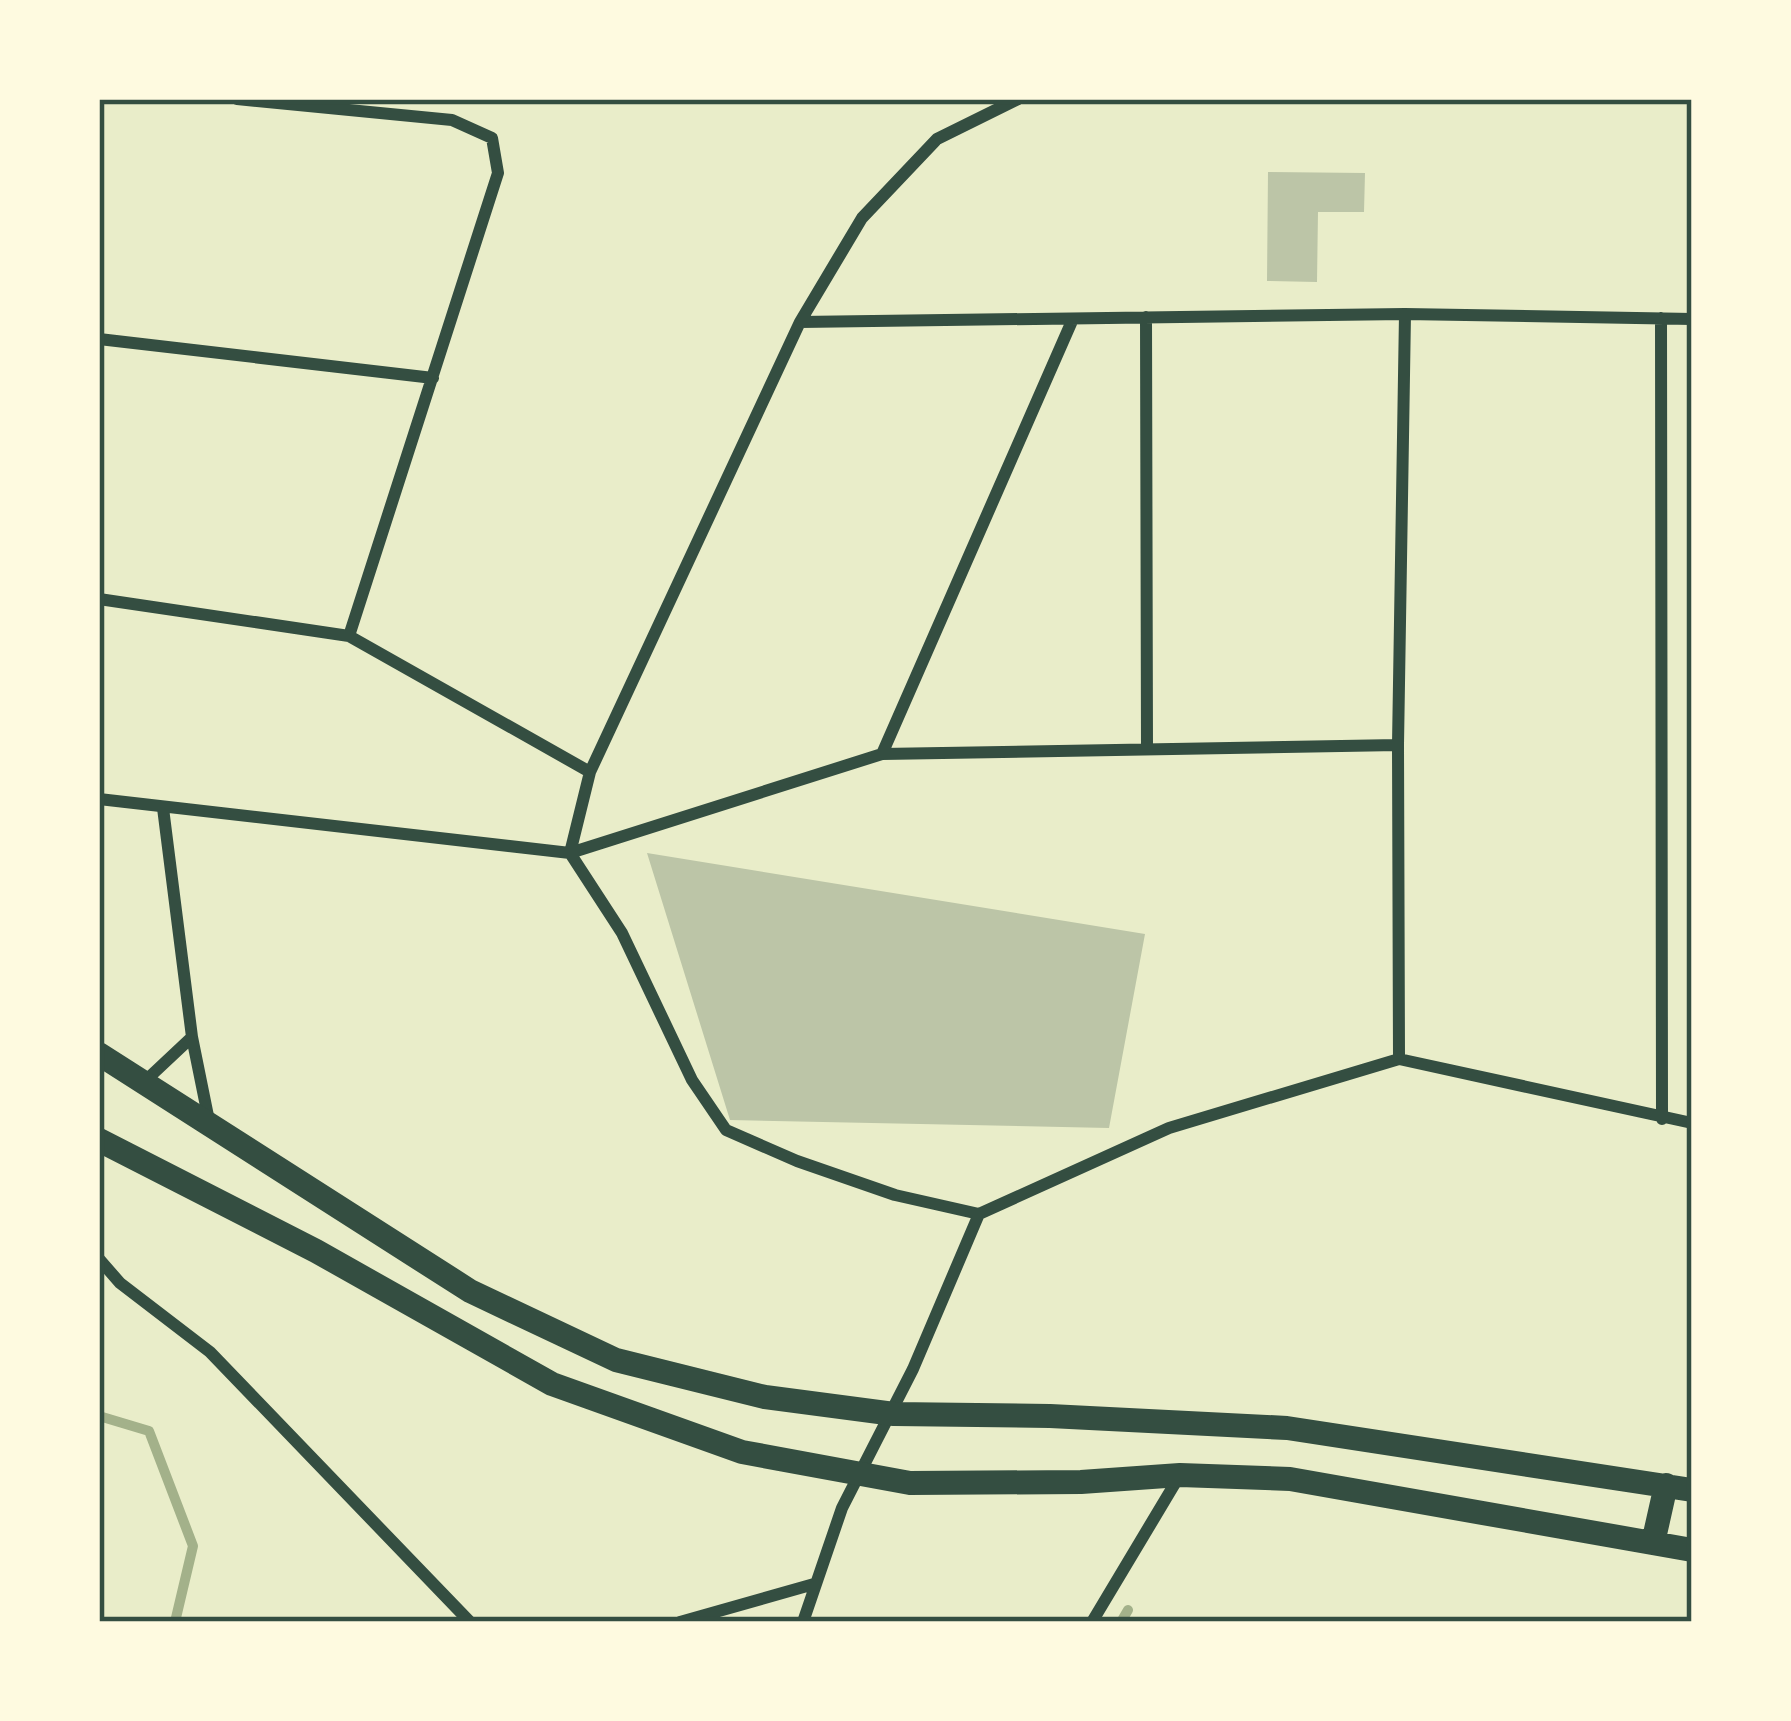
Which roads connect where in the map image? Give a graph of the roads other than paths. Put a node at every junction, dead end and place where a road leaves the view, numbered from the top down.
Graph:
1 (237, 99) edge
2 (1018, 99) edge
3 (1405, 314) junction
4 (1146, 317) junction
5 (1660, 318) junction
6 (1692, 319) edge
7 (1072, 321) junction
8 (800, 322) junction
9 (99, 339) edge
10 (433, 378) junction
11 (99, 599) edge
12 (349, 636) junction
13 (1398, 745) junction
14 (1147, 748) junction
15 (882, 754) junction
16 (590, 772) junction
17 (99, 799) edge
18 (164, 808) junction
19 (570, 854) junction
20 (192, 1036) junction
21 (99, 1054) edge
22 (1399, 1059) junction
23 (143, 1083) junction
24 (1662, 1119) junction
25 (1692, 1123) edge
26 (210, 1129) junction
27 (99, 1140) edge
28 (979, 1214) junction
29 (99, 1258) edge
30 (1180, 1475) junction
31 (1666, 1485) junction
32 (1692, 1490) edge
33 (1653, 1543) junction
34 (1692, 1550) edge
35 (814, 1584) junction
36 (470, 1622) edge
37 (680, 1622) edge
38 (803, 1622) edge
39 (1092, 1622) edge

1 - 10 street
2 - 8 street
3 - 4 street
3 - 5 street
3 - 13 street
4 - 7 street
4 - 14 street
5 - 6 street
5 - 24 street
7 - 8 street
7 - 15 street
8 - 16 street
9 - 10 street
10 - 12 street
11 - 12 street
12 - 16 street
13 - 14 street
13 - 22 street
14 - 15 street
15 - 19 street
16 - 19 street
17 - 18 street
18 - 19 street
18 - 20 street
19 - 28 street
20 - 23 street
20 - 26 street
21 - 23 main road
22 - 24 street
22 - 28 street
23 - 26 main road
24 - 25 street
26 - 31 main road
27 - 30 main road
28 - 35 street
29 - 36 street
30 - 33 main road
30 - 39 street
31 - 32 main road
31 - 33 main road
33 - 34 main road
35 - 37 street
35 - 38 street

